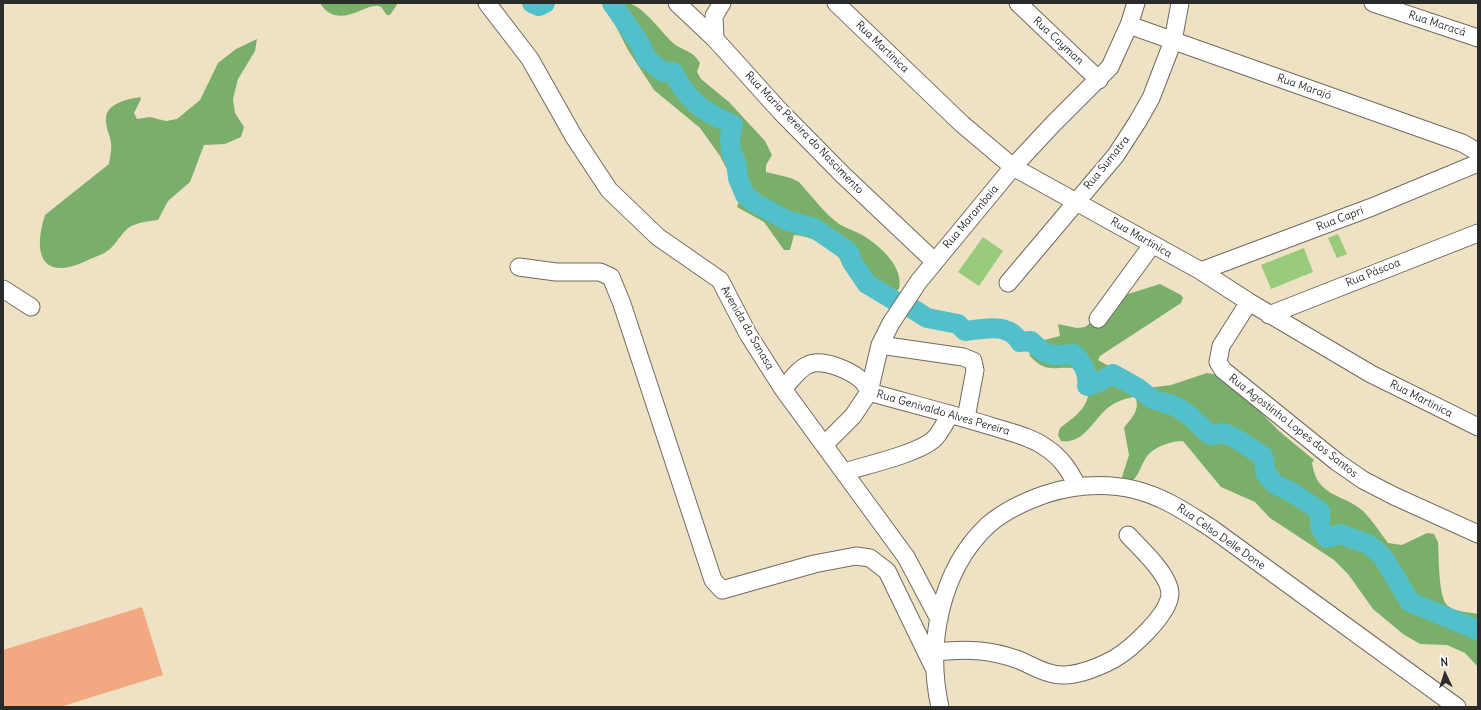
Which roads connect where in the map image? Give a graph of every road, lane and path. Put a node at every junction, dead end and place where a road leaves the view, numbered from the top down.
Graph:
1 (487, 3) edge
2 (676, 3) edge
3 (722, 3) edge
4 (836, 3) edge
5 (1018, 3) edge
6 (1136, 3) edge
7 (1180, 3) edge
8 (1373, 3) edge
9 (1130, 25) junction
10 (1478, 38) edge
11 (716, 39) junction
12 (1173, 41) junction
13 (1099, 80) junction
14 (1478, 152) edge
15 (1478, 163) edge
16 (1013, 167) junction
17 (1076, 201) junction
18 (1478, 233) edge
19 (1152, 245) junction
20 (934, 261) junction
21 (519, 267) dead end
22 (1200, 271) junction
23 (1008, 283) dead end
24 (3, 289) edge
25 (1249, 302) junction
26 (31, 307) dead end
27 (1269, 315) junction
28 (1098, 319) dead end
29 (880, 345) junction
30 (783, 390) junction
31 (869, 392) junction
32 (958, 416) junction
33 (1478, 427) edge
34 (825, 444) junction
35 (844, 472) junction
36 (1078, 487) junction
37 (1128, 534) dead end
38 (1478, 534) edge
39 (939, 619) junction
40 (935, 660) junction
41 (940, 707) edge
42 (1457, 707) edge

1 - 30 street, Avenida da Sanasa
2 - 11 street, Rua Maria Pereira do Nascimento
3 - 11 street
4 - 16 street, Rua Martinica
5 - 13 street, Rua Cayman
6 - 9 street, Rua Marambaia
7 - 12 street, Rua Sumatra
8 - 10 street, Rua Maracá
9 - 12 street, Rua Marajó
9 - 13 street, Rua Marambaia
11 - 20 street, Rua Maria Pereira do Nascimento
12 - 14 street, Rua Marajó
12 - 17 street, Rua Sumatra
13 - 16 street, Rua Marambaia
15 - 22 street, Rua Capri
16 - 17 street, Rua Martinica
16 - 20 street, Rua Marambaia
17 - 19 street, Rua Martinica
17 - 23 street, Rua Sumatra
18 - 27 street, Rua Páscoa
19 - 22 street, Rua Martinica
19 - 28 street
20 - 29 street, Rua Marambaia
21 - 40 street
22 - 25 street, Rua Martinica
24 - 26 street
25 - 27 street, Rua Martinica
25 - 38 street, Rua Agostinho Lopes dos Santos
27 - 33 street, Rua Martinica
29 - 31 street, Rua Marambaia
29 - 32 street
30 - 31 street, Rua Genivaldo Alves Pereira
30 - 34 street, Avenida da Sanasa
31 - 32 street, Rua Genivaldo Alves Pereira
31 - 34 street, Rua Marambaia
32 - 35 street
32 - 36 street, Rua Genivaldo Alves Pereira
34 - 35 street, Avenida da Sanasa
35 - 39 street, Avenida da Sanasa
36 - 39 street, Rua Celso Delle Done
36 - 42 street, Rua Celso Delle Done
37 - 40 street
39 - 40 street, Rua Celso Delle Done
40 - 41 street

